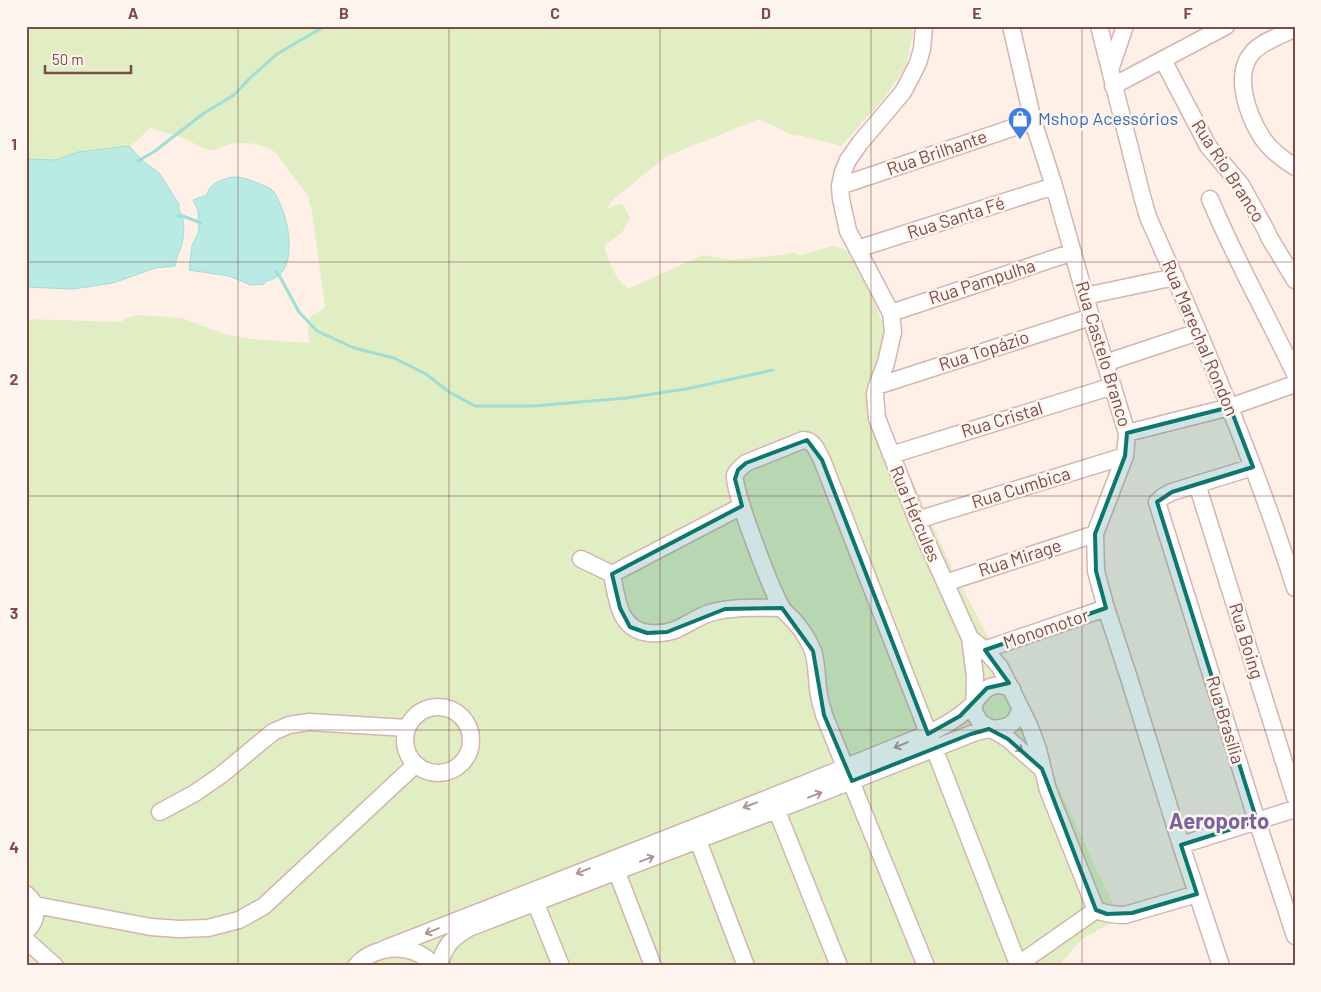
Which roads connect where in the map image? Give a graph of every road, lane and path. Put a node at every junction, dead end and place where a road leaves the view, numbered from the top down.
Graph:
1 (924, 26) edge
2 (1011, 26) edge
3 (1098, 26) edge
4 (1125, 26) edge
5 (1226, 26) edge
6 (1295, 28) edge
7 (1163, 60) junction
8 (1112, 78) junction
9 (1033, 121) junction
10 (1295, 167) edge
11 (840, 186) junction
12 (1054, 186) junction
13 (1210, 199) dead end
14 (857, 250) junction
15 (1073, 252) junction
16 (1175, 277) junction
17 (1295, 280) edge
18 (1085, 296) junction
19 (891, 312) junction
20 (1091, 317) junction
21 (1198, 332) junction
22 (1105, 363) junction
23 (1295, 374) edge
24 (1295, 384) edge
25 (877, 386) junction
26 (1113, 386) junction
27 (1230, 407) junction
28 (1127, 433) junction
29 (891, 455) junction
30 (1124, 456) junction
31 (1253, 467) junction
32 (1197, 484) junction
33 (742, 506) junction
34 (917, 520) junction
35 (1094, 534) junction
36 (581, 559) dead end
37 (612, 574) junction
38 (945, 583) junction
39 (1294, 583) edge
40 (782, 608) junction
41 (1106, 608) junction
42 (976, 647) junction
43 (1012, 689) junction
44 (973, 704) junction
45 (1020, 709) junction
46 (407, 728) junction
47 (989, 729) junction
48 (931, 741) junction
49 (415, 765) junction
50 (1042, 769) junction
51 (849, 774) junction
52 (1295, 798) edge
53 (774, 803) junction
54 (1295, 809) edge
55 (160, 812) dead end
56 (1257, 821) junction
57 (695, 834) junction
58 (1181, 845) junction
59 (614, 866) junction
60 (1197, 894) junction
61 (533, 897) junction
62 (30, 900) edge
63 (1096, 910) junction
64 (26, 931) edge
65 (1295, 936) edge
66 (26, 940) edge
67 (377, 952) junction
68 (1017, 965) edge
69 (55, 966) edge
70 (341, 966) edge
71 (356, 966) edge
72 (435, 966) edge
73 (439, 966) edge
74 (561, 966) edge
75 (653, 966) edge
76 (746, 966) edge
77 (840, 966) edge
78 (926, 966) edge
79 (1220, 966) edge

1 - 11 street
2 - 9 street, Rua Castelo Branco
3 - 8 street, Rua Marechal Rondon
4 - 8 street
5 - 7 street
6 - 10 street
7 - 8 street
7 - 17 street, Rua Rio Branco
8 - 16 street, Rua Marechal Rondon
9 - 11 street, Rua Brilhante
9 - 12 street, Rua Castelo Branco
11 - 14 street
12 - 14 street, Rua Santa Fé
12 - 15 street, Rua Castelo Branco
13 - 23 street
14 - 19 street
15 - 18 street, Rua Castelo Branco
15 - 19 street, Rua Pampulha
16 - 18 street
16 - 21 street, Rua Marechal Rondon
18 - 20 street, Rua Castelo Branco
19 - 25 street, Rua Hércules
20 - 22 street, Rua Castelo Branco
20 - 25 street, Rua Topázio
21 - 22 street
21 - 27 street, Rua Marechal Rondon
22 - 26 street, Rua Castelo Branco
24 - 27 street
25 - 29 street, Rua Hércules
26 - 28 street, Rua Castelo Branco
26 - 29 street, Rua Cristal
27 - 28 street
27 - 31 street, Rua Marechal Rondon
28 - 30 street, Rua Castelo Branco
29 - 34 street, Rua Hércules
30 - 34 street, Rua Cumbica
30 - 35 street, Rua Castelo Branco
31 - 32 street
31 - 39 street, Rua Marechal Rondon
32 - 52 street, Rua Boing
32 - 56 street, Rua Brasília
33 - 37 street
33 - 40 street
33 - 48 street
34 - 38 street, Rua Hércules
35 - 38 street, Rua Mirage
35 - 41 street, Rua Castelo Branco
36 - 37 street
37 - 40 street
38 - 42 street, Rua Hércules
40 - 51 street
41 - 42 street, Monomotor
41 - 58 street, Rua Castelo Branco
42 - 43 street, Rua Hércules
42 - 44 street, Rua Hércules
43 - 44 street
43 - 45 street, Rua Hércules
44 - 47 street
44 - 48 street
45 - 47 street
45 - 50 street, Rua Hércules
46 - 49 street
46 - 49 street
46 - 55 street
47 - 48 street
47 -> 50 street
48 - 51 street
48 - 68 street
49 - 62 street
50 - 63 street, Rua Hércules
51 - 53 street
51 - 78 street
53 - 57 street
53 - 77 street
54 - 56 street
56 - 58 street
56 - 65 street, Rua Brasília
57 - 59 street
57 - 76 street
58 - 60 street, Rua Castelo Branco
59 - 61 street
59 - 75 street
60 - 63 street
60 - 79 street, Rua Castelo Branco
61 -> 67 street
61 - 73 street
61 - 74 street
62 - 64 street
63 - 68 street
66 - 69 street
67 - 70 street
67 - 71 street
67 - 72 street

